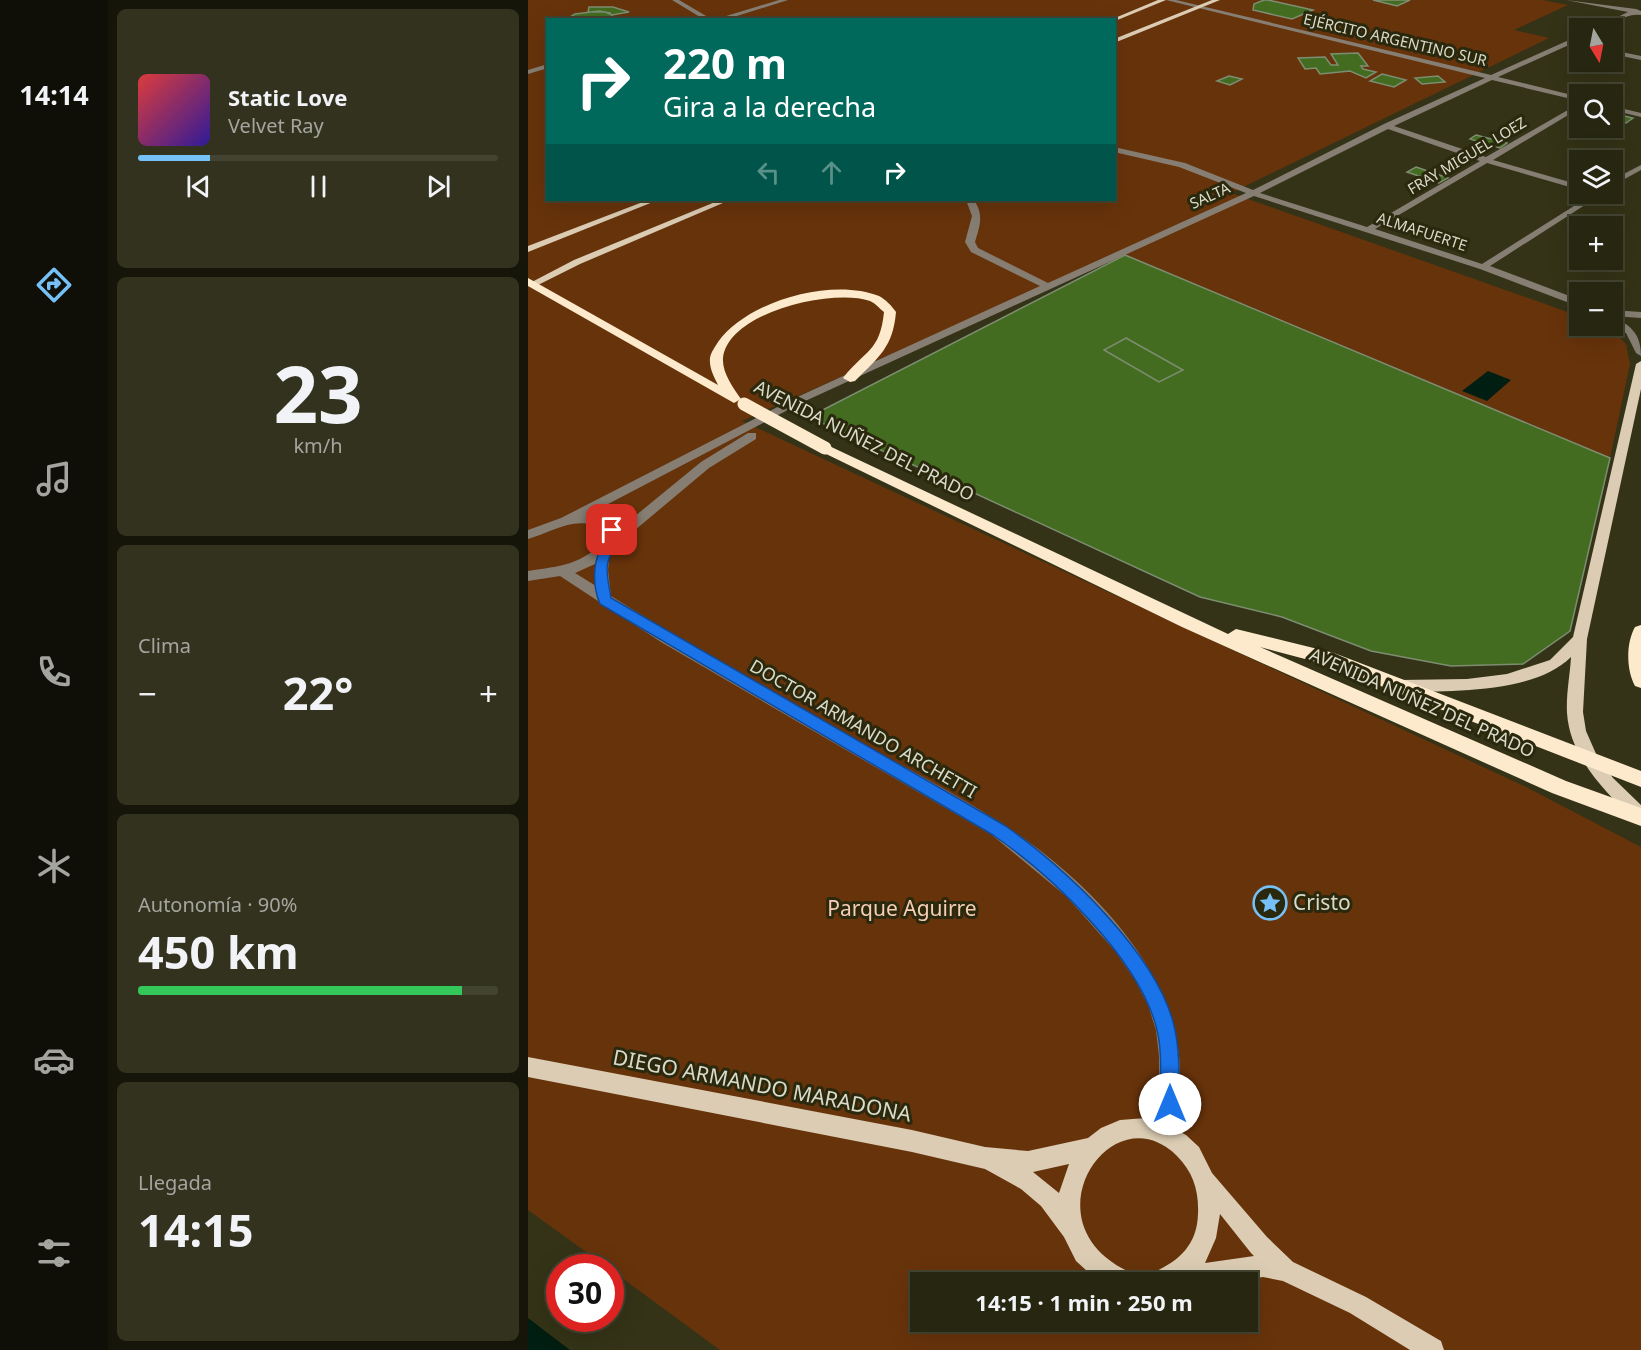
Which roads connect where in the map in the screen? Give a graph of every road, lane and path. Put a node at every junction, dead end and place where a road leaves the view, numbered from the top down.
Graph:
1 (675, 0) edge
2 (785, 0) edge
3 (1163, 0) edge
4 (1169, 0) edge
5 (1216, 0) edge
6 (1569, 0) edge
7 (1198, 7) junction
8 (1639, 11) edge
9 (706, 18) edge
10 (723, 18) edge
11 (1622, 18) edge
12 (1116, 19) edge
13 (1116, 40) edge
14 (1568, 42) edge
15 (1623, 54) edge
16 (1641, 58) edge
17 (546, 67) edge
18 (528, 72) edge
19 (1491, 77) junction
20 (1569, 96) edge
21 (1569, 111) edge
22 (1623, 111) edge
23 (1641, 115) edge
24 (1387, 126) junction
25 (1116, 149) edge
26 (1486, 160) junction
27 (1641, 167) edge
28 (1623, 178) edge
29 (1569, 185) edge
30 (1254, 193) junction
31 (651, 201) edge
32 (724, 201) edge
33 (971, 201) edge
34 (1581, 204) edge
35 (1368, 230) junction
36 (528, 249) edge
37 (1483, 267) junction
38 (531, 283) edge
39 (1050, 287) junction
40 (1569, 300) edge
41 (1623, 314) edge
42 (1641, 315) edge
43 (1623, 327) edge
44 (1641, 353) edge
45 (1641, 364) edge
46 (850, 378) junction
47 (739, 401) junction
48 (566, 520) junction
49 (528, 535) edge
50 (608, 547) junction
51 (564, 572) junction
52 (530, 575) edge
53 (605, 601) junction
54 (1188, 623) junction
55 (1641, 631) edge
56 (1580, 639) junction
57 (1641, 681) edge
58 (1400, 686) junction
59 (1590, 759) junction
60 (1641, 779) edge
61 (1641, 817) edge
62 (528, 1067) edge
63 (1164, 1135) junction
64 (1092, 1148) junction
65 (985, 1158) junction
66 (1204, 1177) junction
67 (1073, 1231) junction
68 (1285, 1270) junction
69 (1103, 1272) edge
70 (1179, 1272) edge
71 (1223, 1272) edge
72 (1432, 1350) edge

1 - 9 street
2 - 10 street
3 - 12 main road
4 - 7 street, EJÉRCITO ARGENTINO SUR
5 - 7 main road
6 - 8 street
7 - 13 main road
7 - 19 street, EJÉRCITO ARGENTINO SUR
8 - 11 street
14 - 19 street, SALTA
15 - 16 street
17 - 18 street
19 - 20 street, EJÉRCITO ARGENTINO SUR
19 - 24 street, SALTA
21 - 26 street, FRAY MIGUEL LOEZ
22 - 23 street
24 - 26 street
24 - 30 street, SALTA
25 - 30 street, ALMAFUERTE
26 - 29 street
26 - 35 street, FRAY MIGUEL LOEZ
27 - 28 street
30 - 35 street, ALMAFUERTE
30 - 39 street, SALTA
31 - 36 main road
32 - 38 main road
33 - 39 street
34 - 37 street
35 - 37 street, ALMAFUERTE
37 - 40 street, ALMAFUERTE
38 - 47 highway, AVENIDA NUÑEZ DEL PRADO
39 - 46 street, SALTA
41 - 42 street
43 - 44 street
45 - 56 main road
46 - 47 highway
46 - 48 street
46 - 50 street
47 - 54 highway, AVENIDA NUÑEZ DEL PRADO, bridge
48 - 49 street
48 - 50 street
50 - 51 street
50 - 53 street
51 - 52 street
51 - 53 street, DOCTOR ARMANDO ARCHETTI
53 - 63 street, DOCTOR ARMANDO ARCHETTI
54 - 58 highway, AVENIDA NUÑEZ DEL PRADO
54 - 61 highway, AVENIDA NUÑEZ DEL PRADO
55 - 57 highway
56 - 58 main road
56 - 59 main road
58 - 59 highway, AVENIDA NUÑEZ DEL PRADO
59 - 60 highway, AVENIDA NUÑEZ DEL PRADO
59 - 61 main road
62 - 65 main road, DIEGO ARMANDO MARADONA
63 - 64 main road, DIEGO ARMANDO MARADONA
63 - 66 main road, DIEGO ARMANDO MARADONA
64 - 65 main road, DIEGO ARMANDO MARADONA
64 - 67 main road, DIEGO ARMANDO MARADONA
65 - 67 main road, DIEGO ARMANDO MARADONA
66 - 68 main road, DIEGO ARMANDO MARADONA
66 - 70 main road, DIEGO ARMANDO MARADONA
67 - 69 main road, DIEGO ARMANDO MARADONA
68 - 71 main road, DIEGO ARMANDO MARADONA
68 - 72 main road, DIEGO ARMANDO MARADONA

